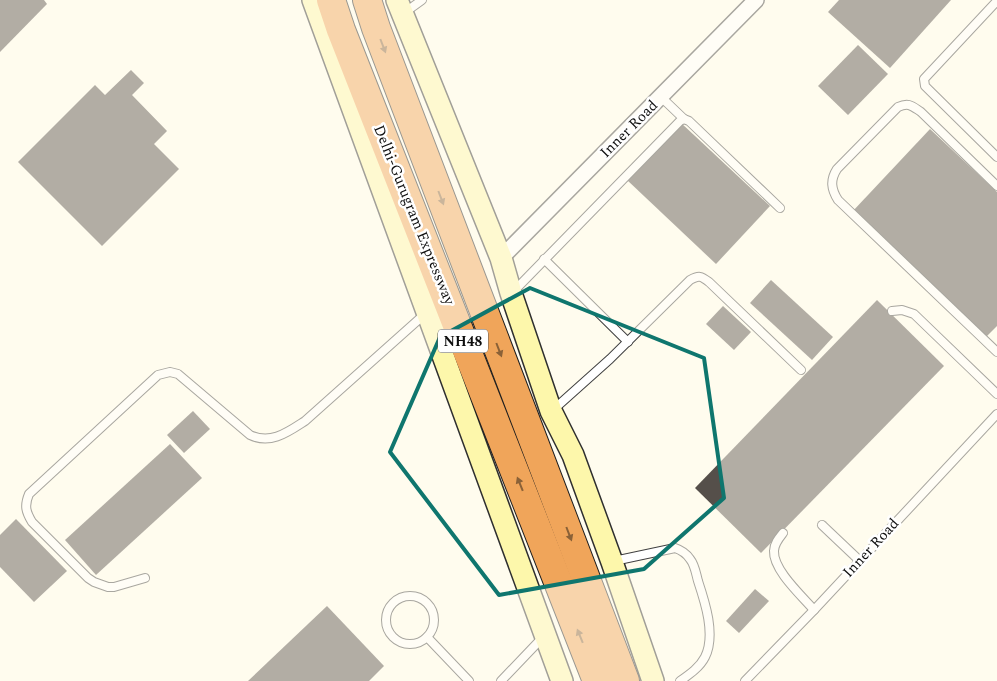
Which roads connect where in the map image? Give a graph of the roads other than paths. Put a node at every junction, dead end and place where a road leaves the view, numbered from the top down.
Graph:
1 (313, 0) edge
2 (331, 0) edge
3 (367, 0) edge
4 (422, 0) edge
5 (756, 0) edge
6 (997, 1) edge
7 (399, 7) edge
8 (661, 97) junction
9 (684, 118) junction
10 (997, 157) edge
11 (997, 186) edge
12 (780, 208) dead end
13 (501, 258) junction
14 (544, 259) junction
15 (511, 293) junction
16 (427, 311) junction
17 (892, 311) dead end
18 (628, 342) junction
19 (997, 352) edge
20 (801, 370) dead end
21 (997, 394) edge
22 (551, 411) junction
23 (997, 414) edge
24 (822, 525) dead end
25 (784, 533) dead end
26 (860, 561) junction
27 (612, 562) junction
28 (145, 578) dead end
29 (814, 610) junction
30 (546, 635) junction
31 (427, 637) junction
32 (469, 681) edge
33 (501, 681) edge
34 (562, 681) edge
35 (597, 681) edge
36 (625, 681) edge
37 (653, 681) edge
38 (680, 681) edge
39 (745, 681) edge

1 - 16 main road
35 -> 2 highway, Delhi-Gurugram Expressway / NH48
3 -> 36 highway, Delhi-Gurugram Expressway / NH48
4 - 7 lane
5 - 8 street, Inner Road
6 - 10 lane
7 - 13 main road
8 - 9 lane
8 - 13 street, Inner Road
9 - 12 lane
9 - 14 lane
11 - 19 lane
13 - 15 main road
14 - 15 lane
14 - 18 lane
15 - 22 main road
16 - 28 lane
16 - 30 main road
17 - 21 lane
18 - 20 lane
18 - 22 lane
22 - 27 main road
23 - 26 lane, Inner Road
24 - 26 lane
25 - 29 lane
26 - 29 lane, Inner Road
27 - 37 main road
27 - 38 lane
29 - 39 lane, Inner Road
30 - 33 lane
30 - 34 main road
31 - 31 lane
31 - 32 lane

